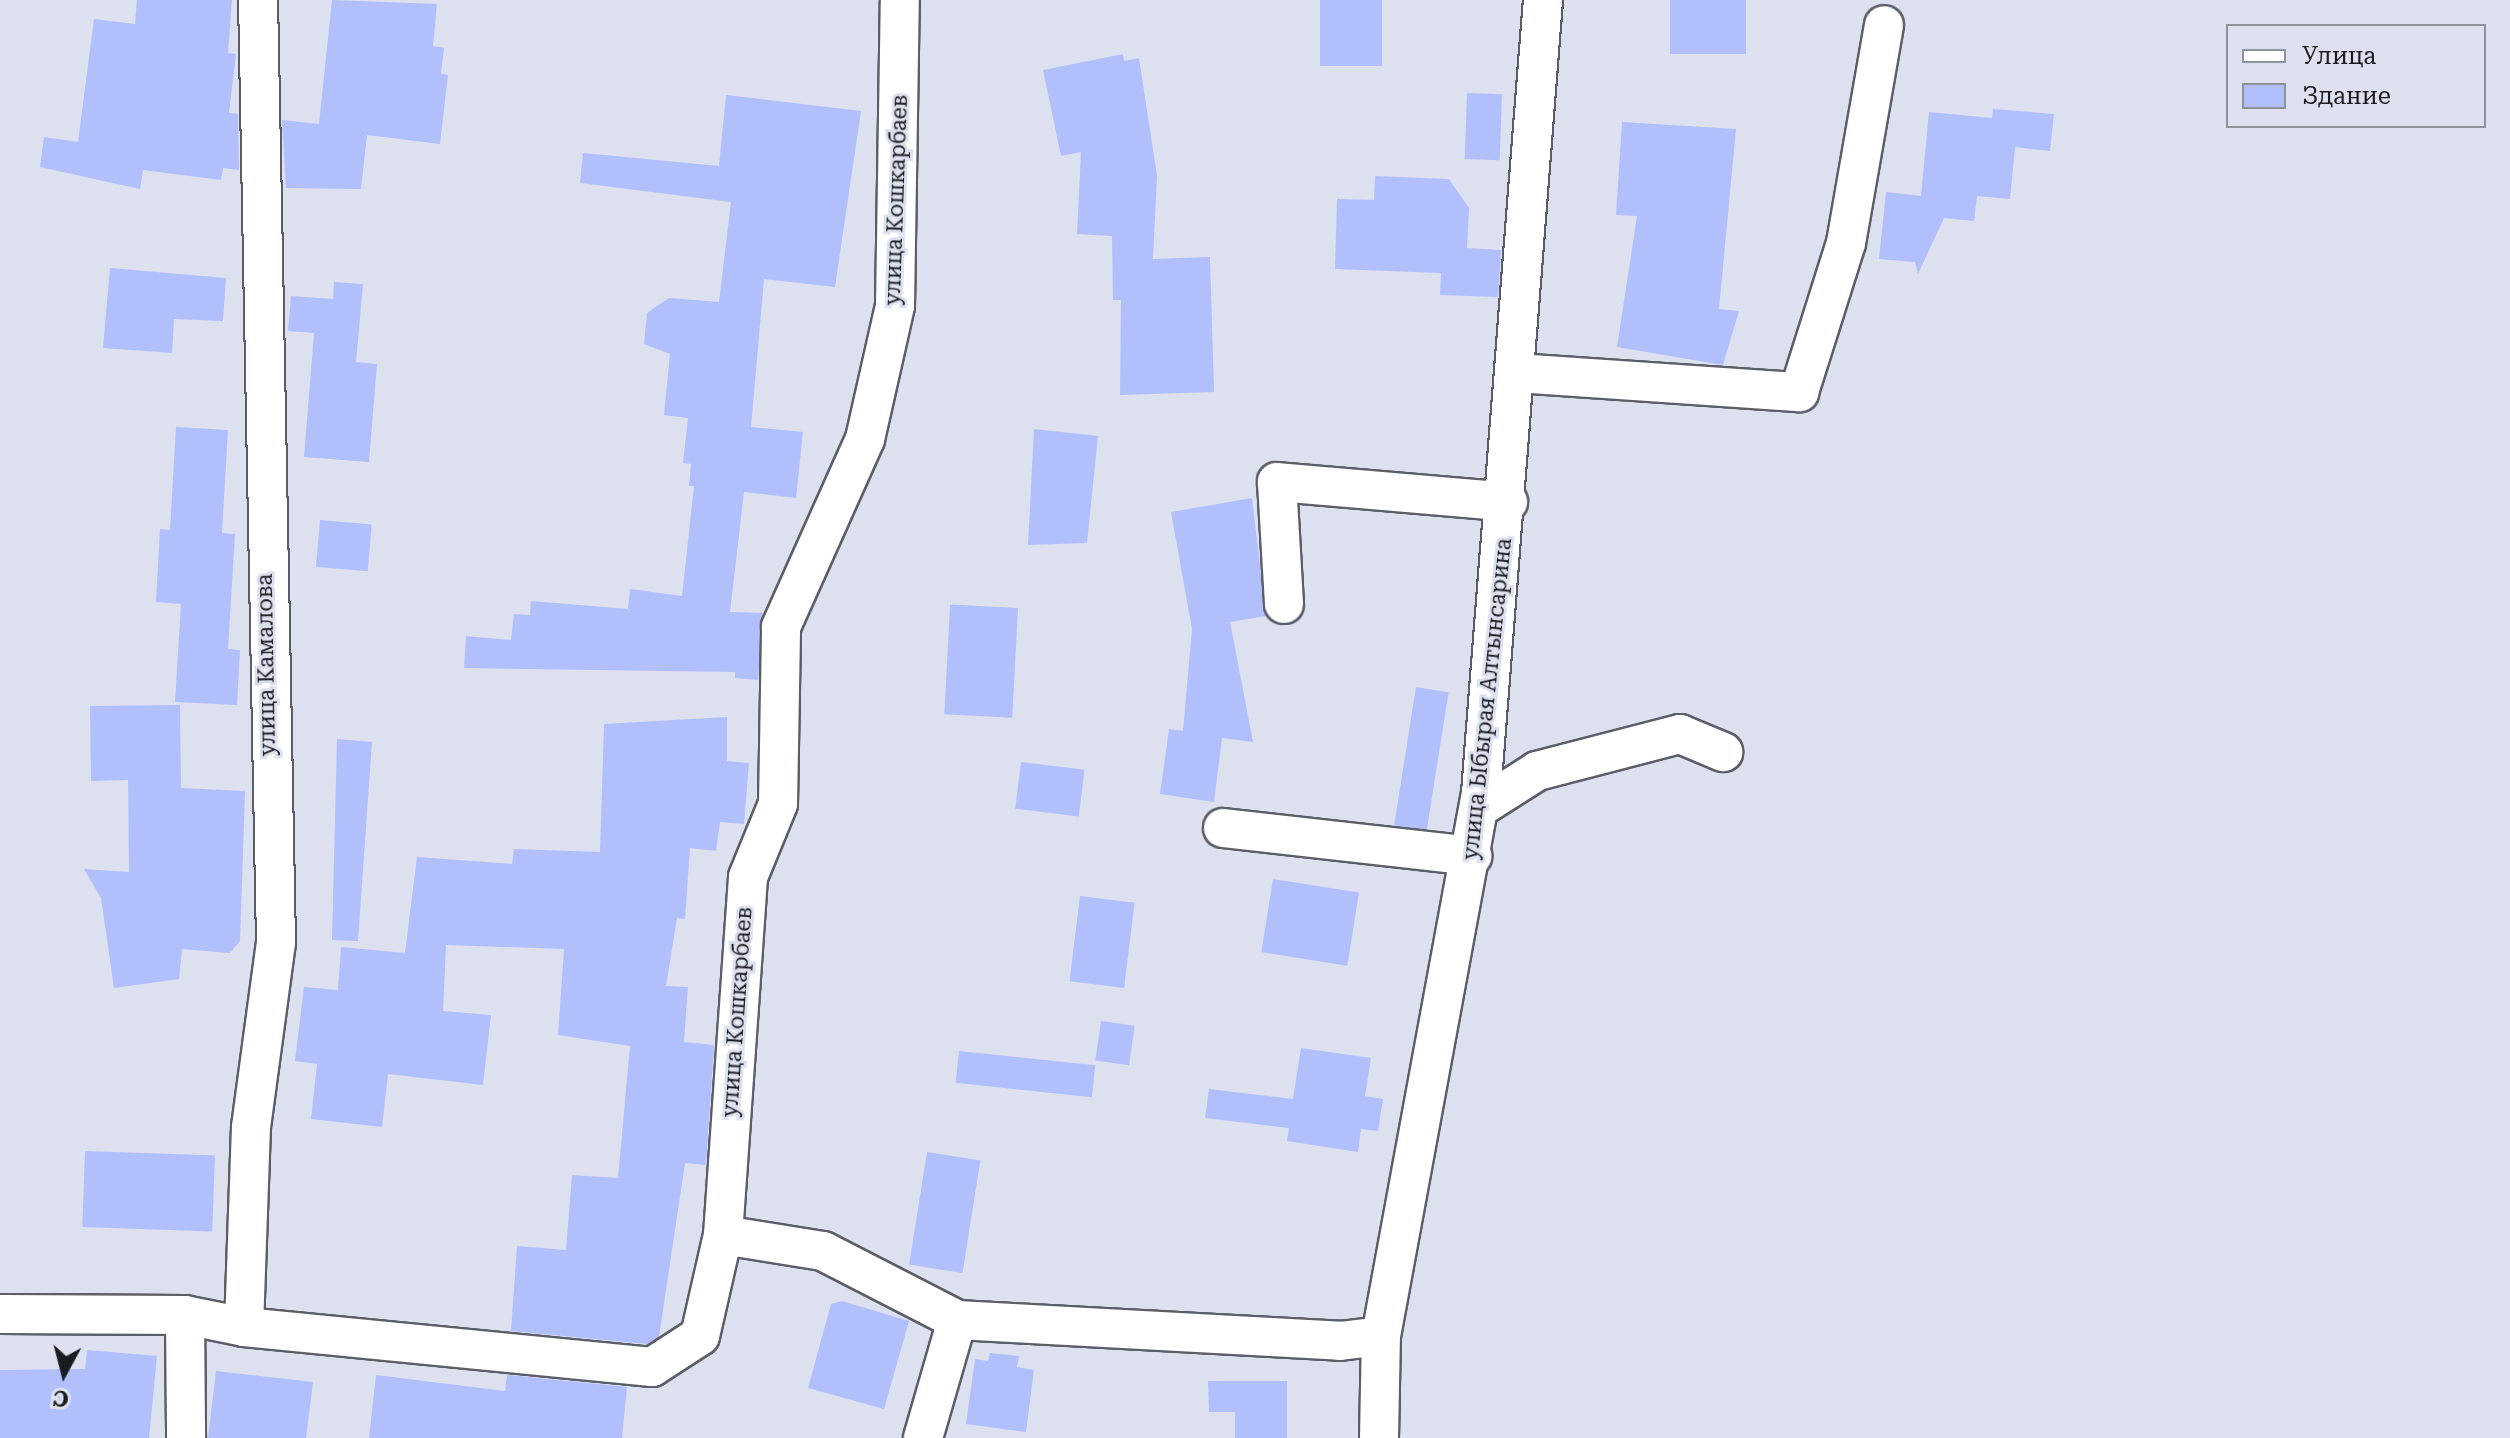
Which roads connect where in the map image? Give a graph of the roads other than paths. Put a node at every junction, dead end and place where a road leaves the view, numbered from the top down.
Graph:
1 (258, 0) edge
2 (900, 0) edge
3 (1543, 0) edge
4 (1884, 25) dead end
5 (1517, 373) junction
6 (1508, 502) junction
7 (1284, 604) dead end
8 (1723, 752) dead end
9 (1479, 808) junction
10 (1223, 828) dead end
11 (1472, 856) junction
12 (723, 1235) junction
13 (0, 1314) edge
14 (185, 1315) junction
15 (957, 1320) junction
16 (244, 1327) junction
17 (1381, 1336) junction
18 (186, 1438) edge
19 (923, 1438) edge
20 (1379, 1438) edge

1 - 16 street, улица Камалова
2 - 12 street, улица Кошкарбаев
3 - 5 street, улица Ыбырая Алтынсарина
4 - 5 street
5 - 6 street, улица Ыбырая Алтынсарина
6 - 7 street
6 - 9 street, улица Ыбырая Алтынсарина
8 - 9 street
9 - 11 street, улица Ыбырая Алтынсарина
10 - 11 street
11 - 17 street, улица Ыбырая Алтынсарина
12 - 15 street
12 - 16 street, улица Кошкарбаев
13 - 14 street, улица Кошкарбаев
14 - 16 street, улица Кошкарбаев
14 - 18 street
15 - 17 street
15 - 19 street
17 - 20 street, улица Ыбырая Алтынсарина

